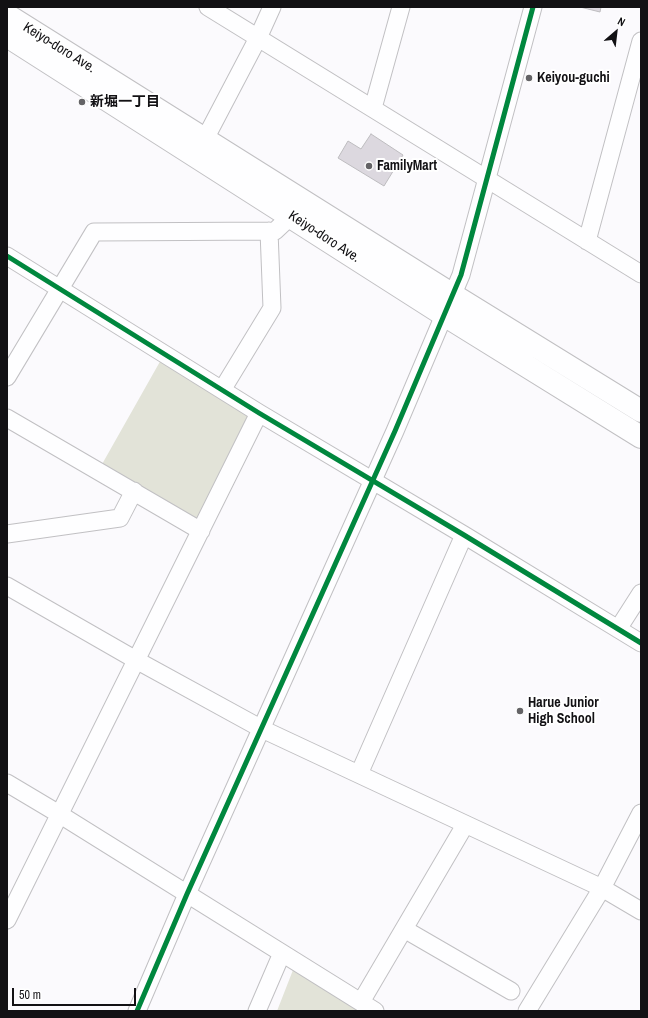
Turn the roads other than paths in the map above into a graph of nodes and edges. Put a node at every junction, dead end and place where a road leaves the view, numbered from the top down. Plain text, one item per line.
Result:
1 (208, 7) edge
2 (272, 7) edge
3 (401, 7) edge
4 (533, 7) edge
5 (11, 21) edge
6 (258, 38) junction
7 (641, 45) edge
8 (373, 108) junction
9 (205, 139) junction
10 (487, 178) junction
11 (291, 216) junction
12 (269, 231) junction
13 (587, 241) junction
14 (7, 256) edge
15 (641, 274) edge
16 (60, 288) junction
17 (452, 295) junction
18 (444, 315) junction
19 (7, 377) edge
20 (222, 390) junction
21 (641, 411) edge
22 (259, 413) junction
23 (7, 418) edge
24 (641, 437) edge
25 (373, 480) junction
26 (134, 491) junction
27 (201, 531) junction
28 (7, 534) edge
29 (464, 535) junction
30 (7, 586) edge
31 (641, 593) edge
32 (618, 629) junction
33 (641, 643) edge
34 (136, 660) junction
35 (262, 729) junction
36 (359, 774) junction
37 (7, 783) edge
38 (641, 813) edge
39 (59, 814) junction
40 (466, 825) junction
41 (602, 888) junction
42 (187, 894) junction
43 (641, 911) edge
44 (7, 920) edge
45 (404, 929) junction
46 (282, 953) junction
47 (511, 991) dead end
48 (361, 1002) junction
49 (137, 1011) edge
50 (257, 1011) edge
51 (375, 1011) edge
52 (527, 1011) edge

1 - 6 street
2 - 6 street
3 - 8 street
4 - 10 street
5 - 9 highway, Keiyo-doro Ave.
5 - 11 highway, Keiyo-doro Ave.
6 - 8 street
6 - 9 street
7 - 13 street
8 - 10 street
9 - 17 highway, Keiyo-doro Ave.
10 - 13 street
10 - 17 street
11 - 12 street
11 - 18 highway, Keiyo-doro Ave.
12 - 16 street
12 - 20 street
13 - 15 street
14 - 16 street
16 - 19 street
16 - 20 street
17 - 18 street
17 - 21 highway, Keiyo-doro Ave.
18 - 24 highway, Keiyo-doro Ave.
18 - 25 street
20 - 22 street
22 - 25 street
22 - 27 street
23 - 26 street
25 - 29 street
25 - 35 street
26 - 27 street
26 - 28 street
27 - 34 street
29 - 32 street
29 - 36 street
30 - 34 street
31 - 32 street
32 - 33 street
34 - 35 street
34 - 39 street
35 - 36 street
35 - 42 street
36 - 40 street
37 - 39 street
38 - 41 street
39 - 42 street
39 - 44 street
40 - 41 street
40 - 45 street
41 - 43 street
41 - 52 street
42 - 46 street
42 - 49 street
45 - 47 street
45 - 48 street
46 - 48 street
46 - 50 street
48 - 51 street

